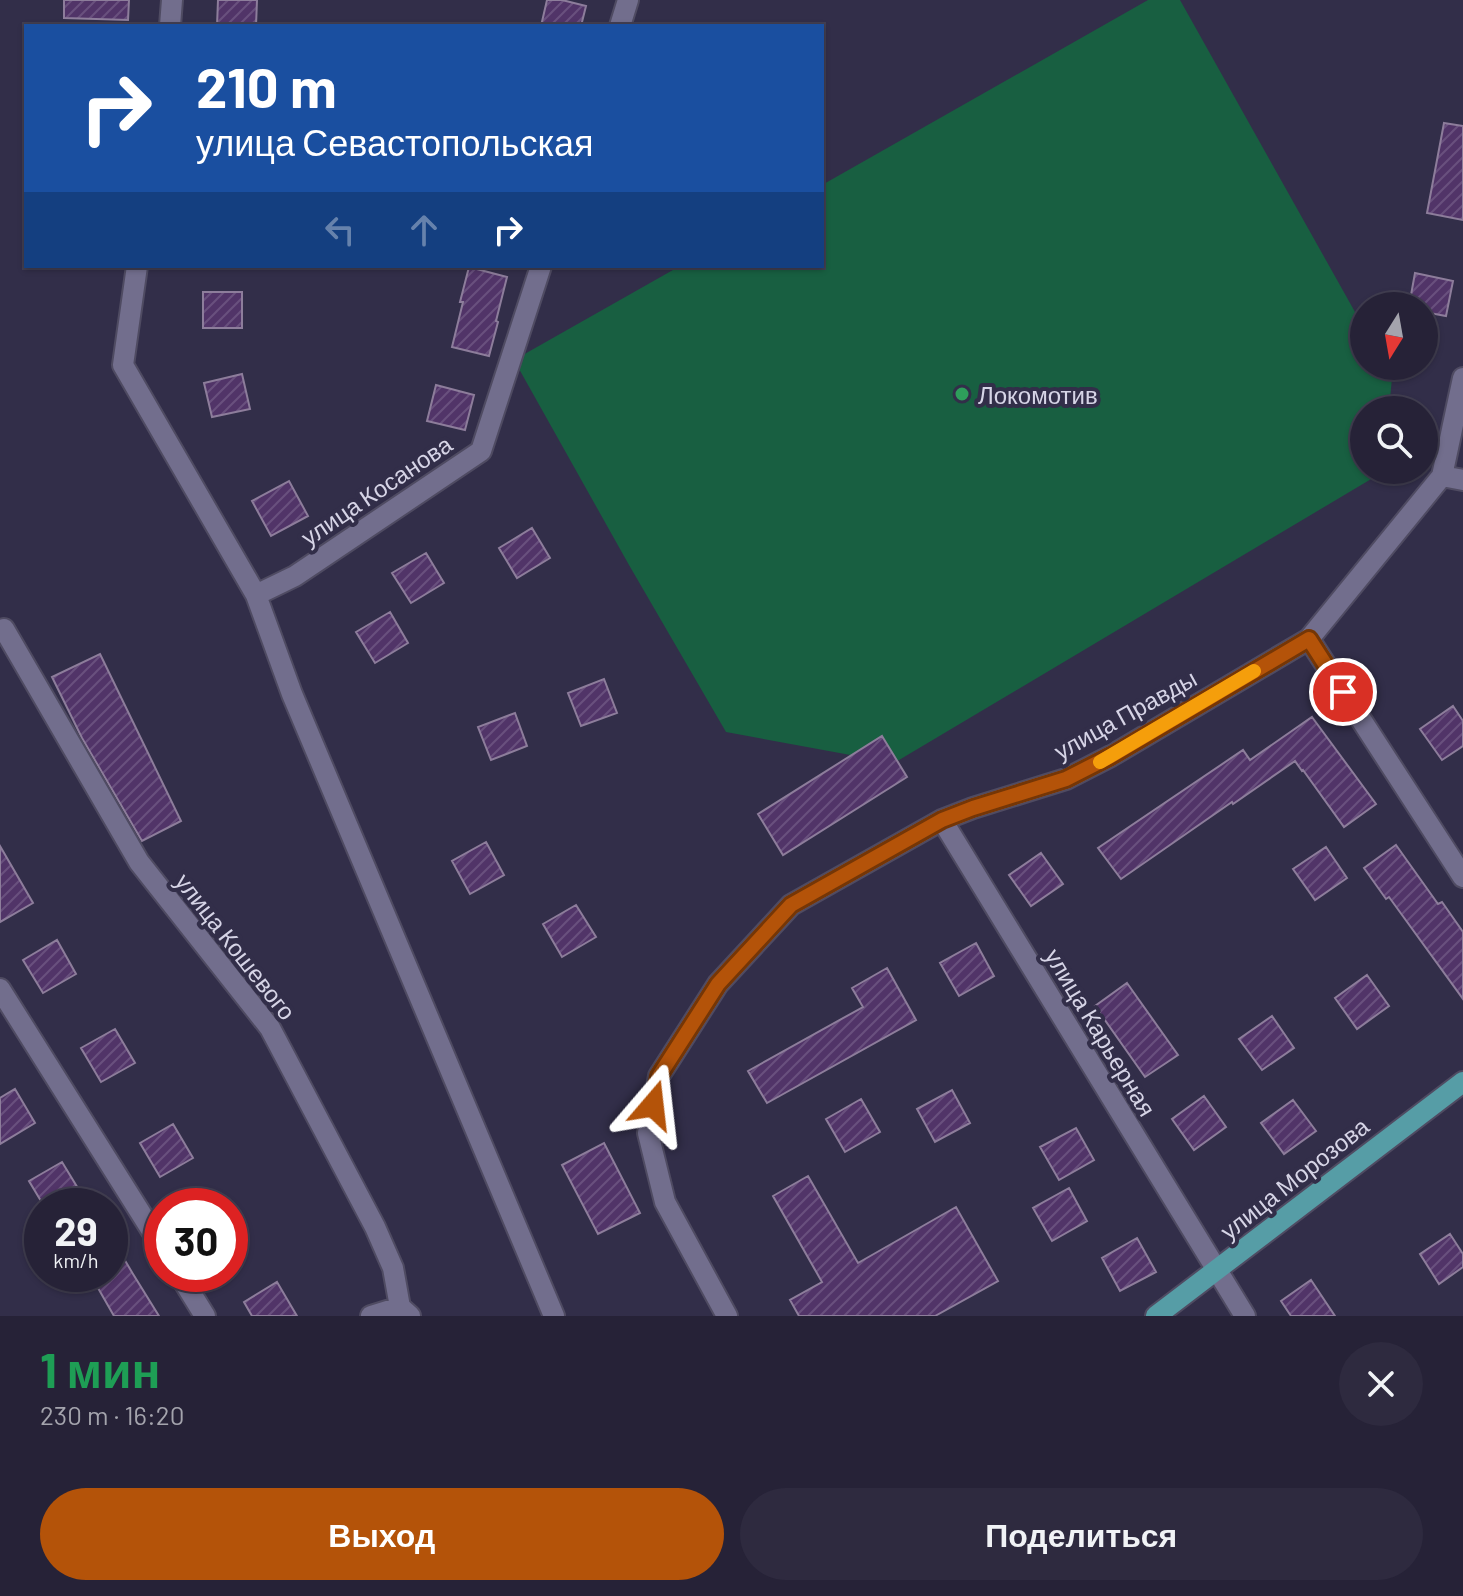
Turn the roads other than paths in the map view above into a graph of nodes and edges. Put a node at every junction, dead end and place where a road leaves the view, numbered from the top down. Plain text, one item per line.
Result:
1 (172, 0) edge
2 (628, 0) edge
3 (170, 24) edge
4 (621, 24) edge
5 (137, 268) edge
6 (540, 268) edge
7 (1463, 378) edge
8 (1442, 476) junction
9 (1463, 480) edge
10 (256, 595) junction
11 (4, 629) dead end
12 (1309, 639) junction
13 (942, 820) junction
14 (1463, 877) edge
15 (0, 989) edge
16 (1463, 1082) edge
17 (144, 1218) edge
18 (1216, 1271) junction
19 (190, 1292) edge
20 (405, 1312) edge
21 (205, 1316) edge
22 (371, 1316) edge
23 (554, 1316) edge
24 (727, 1316) edge
25 (1156, 1316) edge
26 (1245, 1316) edge

1 - 3 street
2 - 4 street
5 - 10 street
6 - 10 street, улица Косанова
7 - 8 street, улица Правды
8 - 9 street
8 - 12 street, улица Правды
10 - 23 street
11 - 20 street, улица Кошевого
12 - 13 street, улица Правды
12 - 14 street
13 - 18 street, улица Карьерная
13 - 24 street, улица Правды
15 - 17 street
16 - 18 main road, улица Морозова
18 - 25 main road, улица Морозова
18 - 26 street, улица Карьерная
19 - 21 street
20 - 22 street, улица Кошевого

